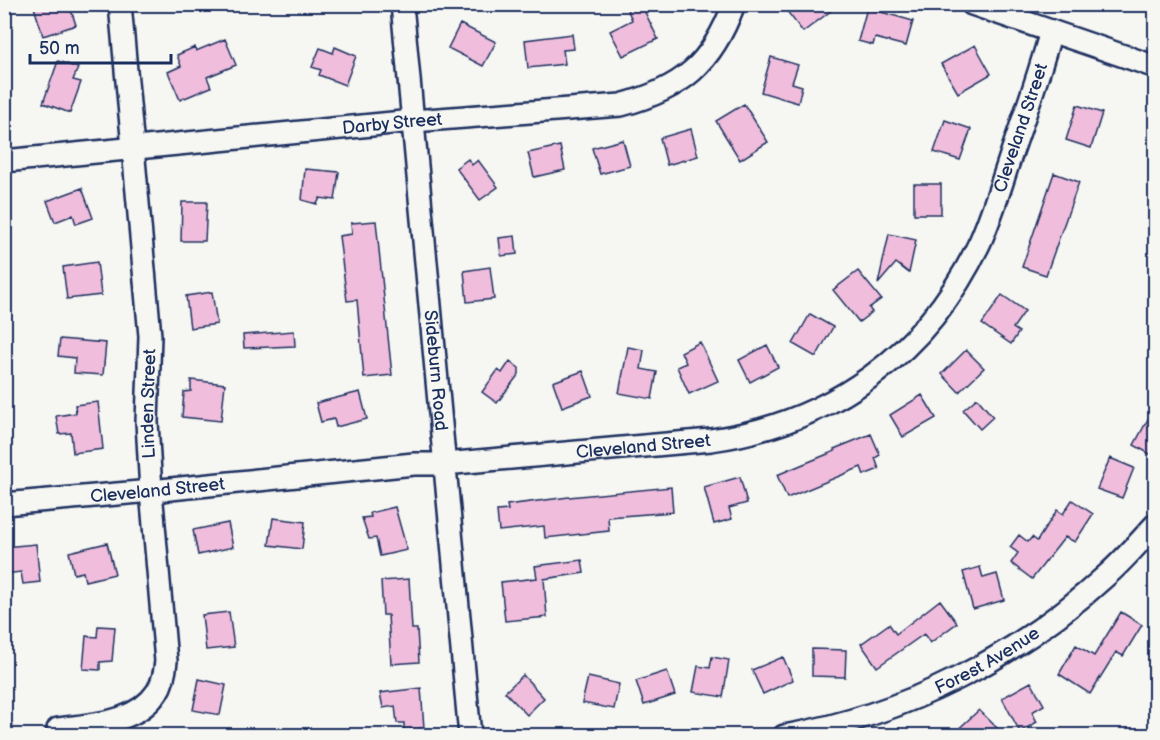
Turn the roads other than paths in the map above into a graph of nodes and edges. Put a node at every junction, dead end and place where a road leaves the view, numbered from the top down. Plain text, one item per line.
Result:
1 (120, 4) edge
2 (402, 4) edge
3 (734, 4) edge
4 (972, 4) edge
5 (1051, 31) junction
6 (1155, 67) edge
7 (413, 121) junction
8 (133, 149) junction
9 (4, 161) edge
10 (444, 464) junction
11 (151, 491) junction
12 (4, 504) edge
13 (1155, 524) edge
14 (58, 729) dead end
15 (470, 735) edge
16 (784, 735) edge

1 - 8 street, Linden Street
2 - 7 street, Sideburn Road
3 - 7 street, Darby Street
4 - 5 street
5 - 6 street
5 - 10 street, Cleveland Street
7 - 8 street, Darby Street
7 - 10 street, Sideburn Road
8 - 9 street, Darby Street
8 - 11 street, Linden Street
10 - 11 street, Cleveland Street
10 - 15 street, Sideburn Road
11 - 12 street, Cleveland Street
11 - 14 street, Linden Street
13 - 16 street, Forest Avenue

